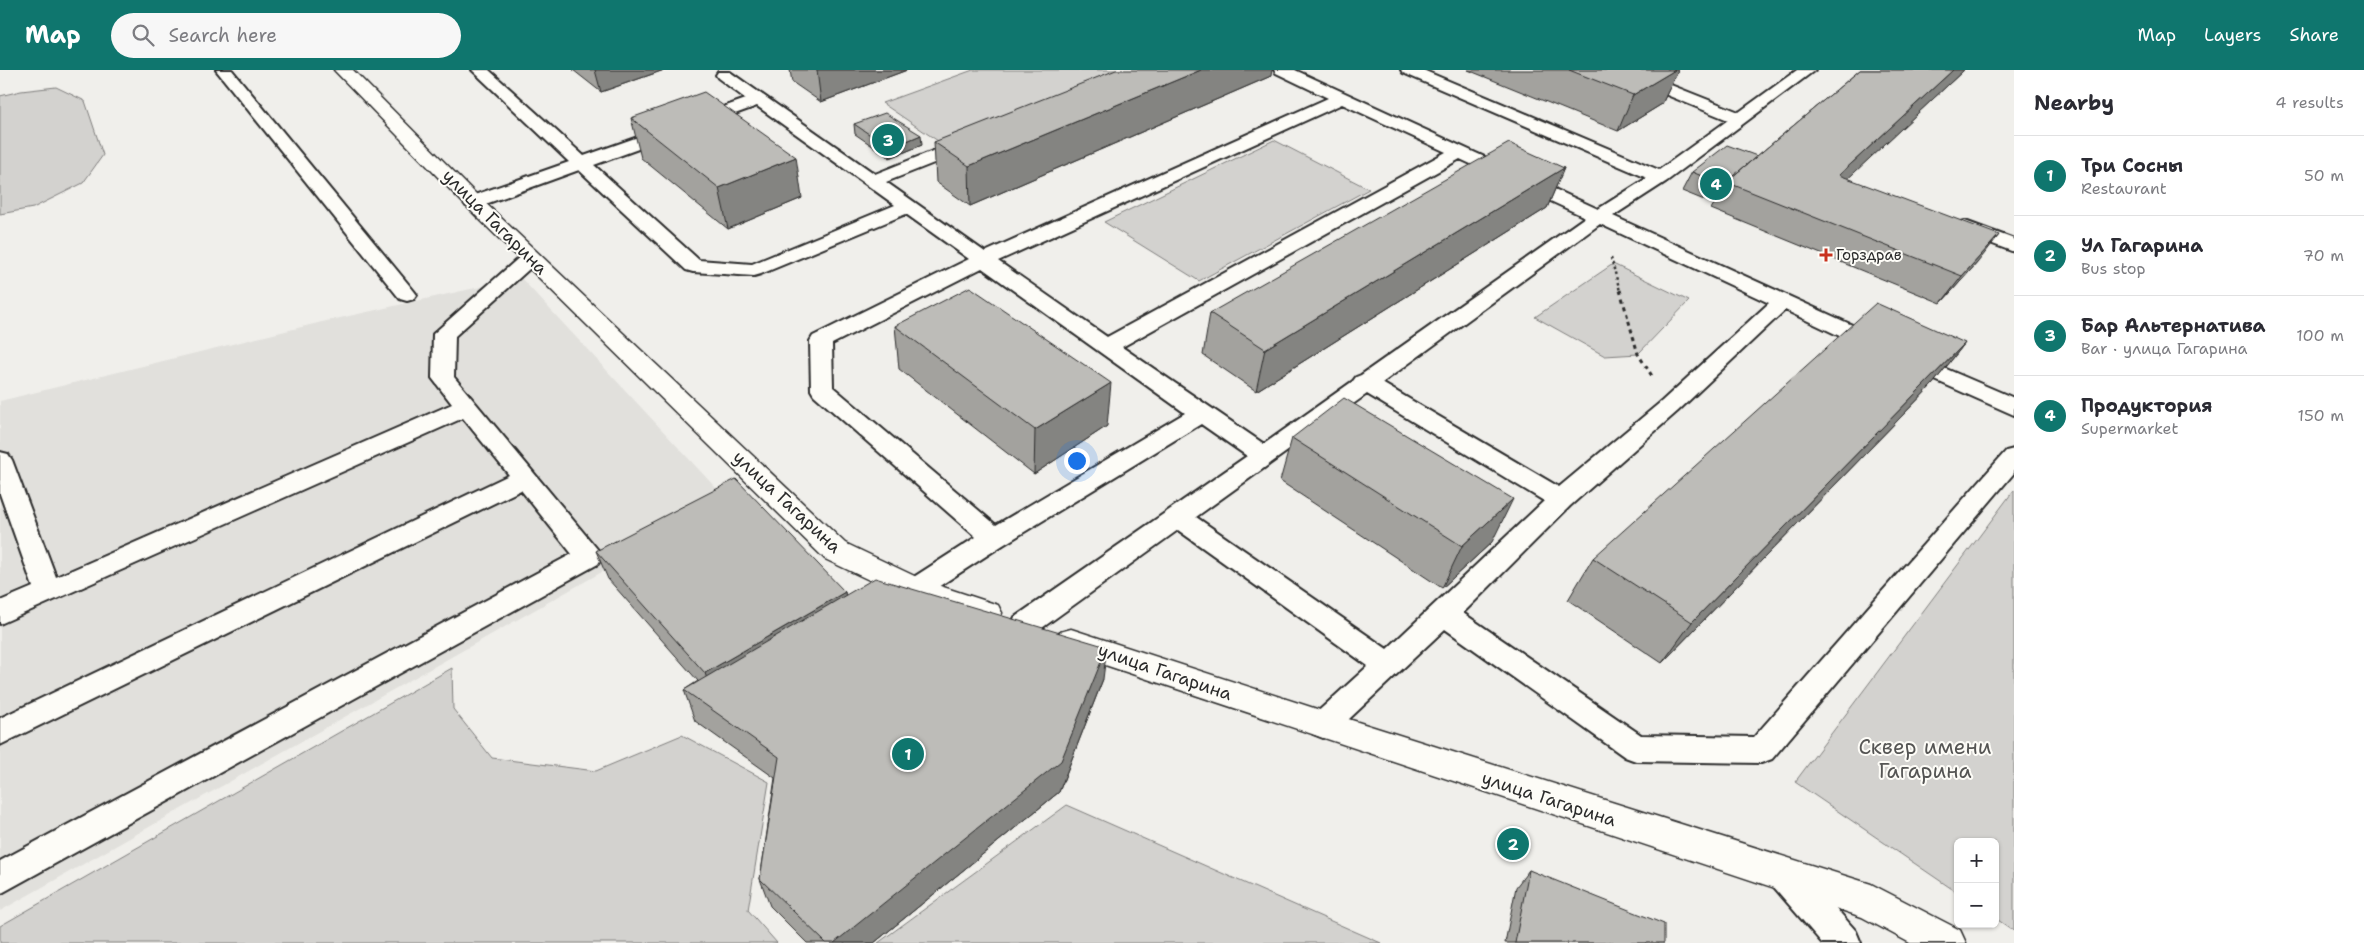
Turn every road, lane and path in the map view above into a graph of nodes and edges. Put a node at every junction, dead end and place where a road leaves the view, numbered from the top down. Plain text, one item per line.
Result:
1 (224, 70) edge
2 (344, 70) edge
3 (480, 70) edge
4 (1282, 70) edge
5 (1409, 70) edge
6 (1619, 70) edge
7 (1807, 70) edge
8 (726, 72) edge
9 (1341, 98) junction
10 (758, 100) junction
11 (1741, 119) junction
12 (982, 138) edge
13 (1459, 152) junction
14 (583, 163) junction
15 (1661, 177) junction
16 (874, 181) junction
17 (473, 202) junction
18 (909, 206) junction
19 (1598, 217) junction
20 (1951, 222) edge
21 (2014, 246) edge
22 (530, 258) junction
23 (983, 260) junction
24 (407, 295) dead end
25 (1782, 302) junction
26 (1106, 347) junction
27 (1364, 382) junction
28 (1670, 406) junction
29 (466, 407) junction
30 (2014, 407) edge
31 (1202, 413) junction
32 (1264, 456) junction
33 (2014, 457) edge
34 (0, 460) edge
35 (524, 478) junction
36 (1561, 500) junction
37 (1177, 516) junction
38 (994, 538) junction
39 (915, 589) junction
40 (48, 592) junction
41 (0, 613) edge
42 (1444, 614) junction
43 (1025, 625) junction
44 (1388, 665) junction
45 (1323, 725) junction
46 (0, 732) edge
47 (1786, 875) junction
48 (0, 878) edge
49 (1844, 943) edge
50 (1947, 943) edge

1 - 24 lane
2 - 17 street, улица Гагарина
3 - 14 lane
4 - 9 lane
5 - 15 lane
6 - 11 lane
7 - 11 lane
8 - 10 lane
9 - 13 lane
9 - 23 lane
10 - 14 lane
10 - 16 lane
11 - 15 lane
12 - 16 lane
13 - 19 lane
13 - 26 lane
14 - 17 lane
14 - 18 lane
15 - 19 lane
16 - 18 lane
17 - 22 street, улица Гагарина
18 - 23 lane
19 - 25 lane
19 - 27 lane
19 - 28 path
20 - 21 lane
22 - 29 lane
22 - 39 street, улица Гагарина
23 - 26 lane
23 - 38 lane
25 - 28 lane
25 - 30 lane
26 - 31 lane
27 - 32 lane
27 - 36 lane
28 - 36 lane
29 - 35 lane
29 - 40 lane
31 - 32 lane
31 - 38 lane
32 - 37 lane
33 - 42 lane
34 - 40 lane
35 - 46 lane
35 - 48 lane
36 - 42 lane
37 - 43 lane
37 - 44 lane
38 - 39 lane
39 - 43 street, улица Гагарина
40 - 41 lane
42 - 44 lane
43 - 45 street, улица Гагарина
44 - 45 lane
45 - 47 street, улица Гагарина
47 - 49 lane
47 - 50 street, улица Гагарина

